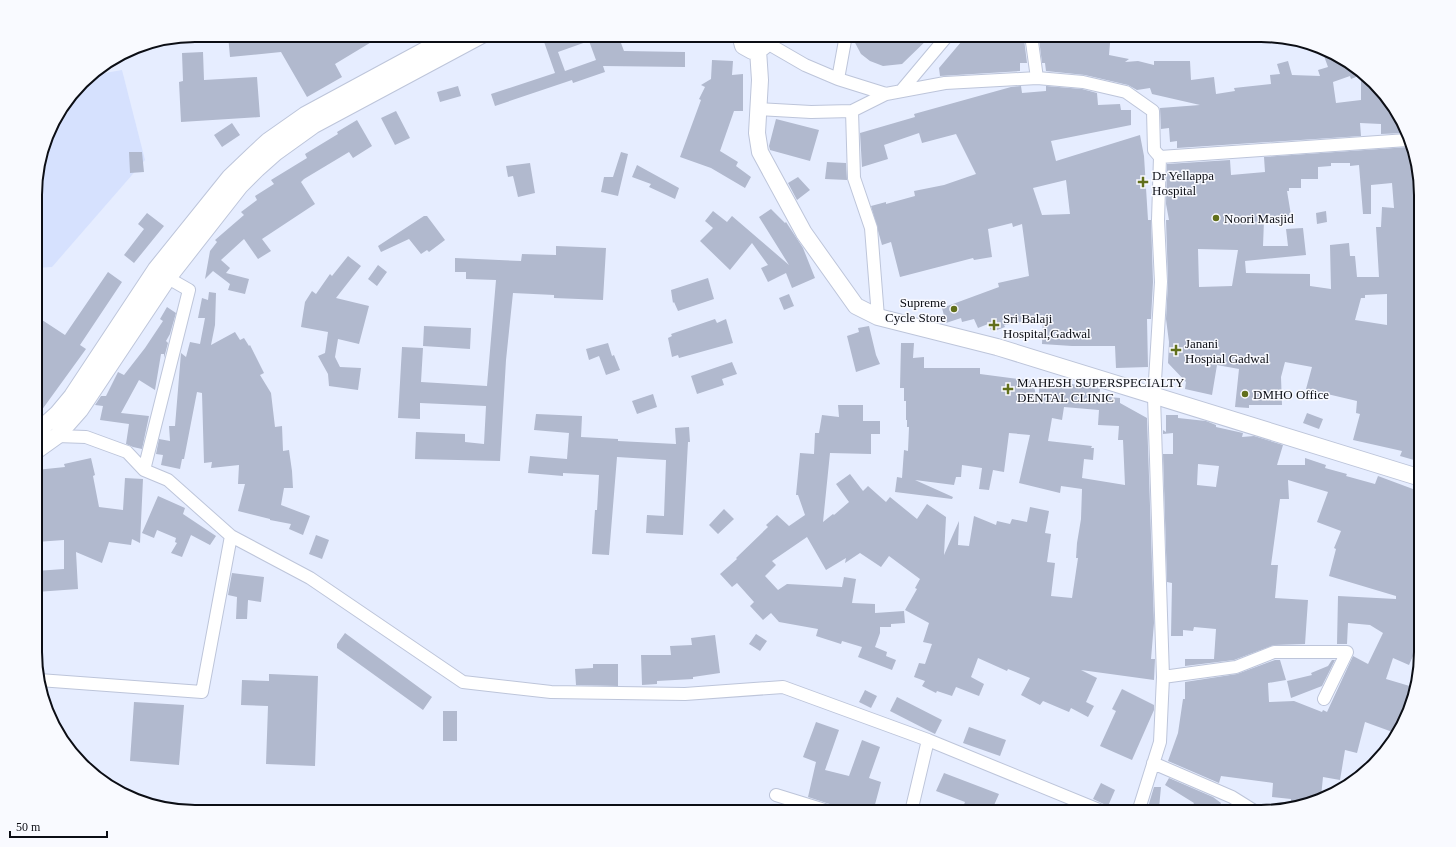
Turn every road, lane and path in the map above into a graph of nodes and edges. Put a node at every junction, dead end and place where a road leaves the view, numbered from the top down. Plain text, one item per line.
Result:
1 (440, 42) edge
2 (469, 42) edge
3 (742, 42) edge
4 (845, 42) edge
5 (942, 42) edge
6 (1032, 42) edge
7 (764, 43) edge
8 (1037, 78) junction
9 (838, 79) junction
10 (901, 91) junction
11 (886, 94) junction
12 (760, 109) junction
13 (852, 111) junction
14 (1404, 140) edge
15 (1160, 157) junction
16 (168, 278) junction
17 (878, 317) junction
18 (1154, 397) junction
19 (42, 428) edge
20 (57, 436) junction
21 (42, 447) edge
22 (144, 470) junction
23 (1414, 476) edge
24 (231, 536) junction
25 (1163, 677) junction
26 (45, 680) edge
27 (1324, 699) dead end
28 (928, 740) junction
29 (1153, 763) junction
30 (776, 796) dead end
31 (807, 805) edge
32 (913, 805) edge
33 (1087, 805) edge
34 (1140, 805) edge
35 (1245, 805) edge

1 - 19 main road
2 - 16 main road
3 - 7 main road
4 - 9 street
5 - 10 street
6 - 8 street
7 - 9 street
7 - 12 main road
8 - 10 street
8 - 15 street
9 - 11 street
10 - 11 street
11 - 13 street
12 - 13 street
12 - 17 main road
13 - 17 street
14 - 15 street
15 - 18 street
16 - 20 main road
16 - 22 street
17 - 18 main road
18 - 23 main road
18 - 25 street
20 - 21 main road
20 - 22 street
22 - 24 street
24 - 26 street
24 - 28 street
25 - 27 street
25 - 29 street
28 - 32 street
28 - 33 street
29 - 34 street
29 - 35 street
30 - 31 street

